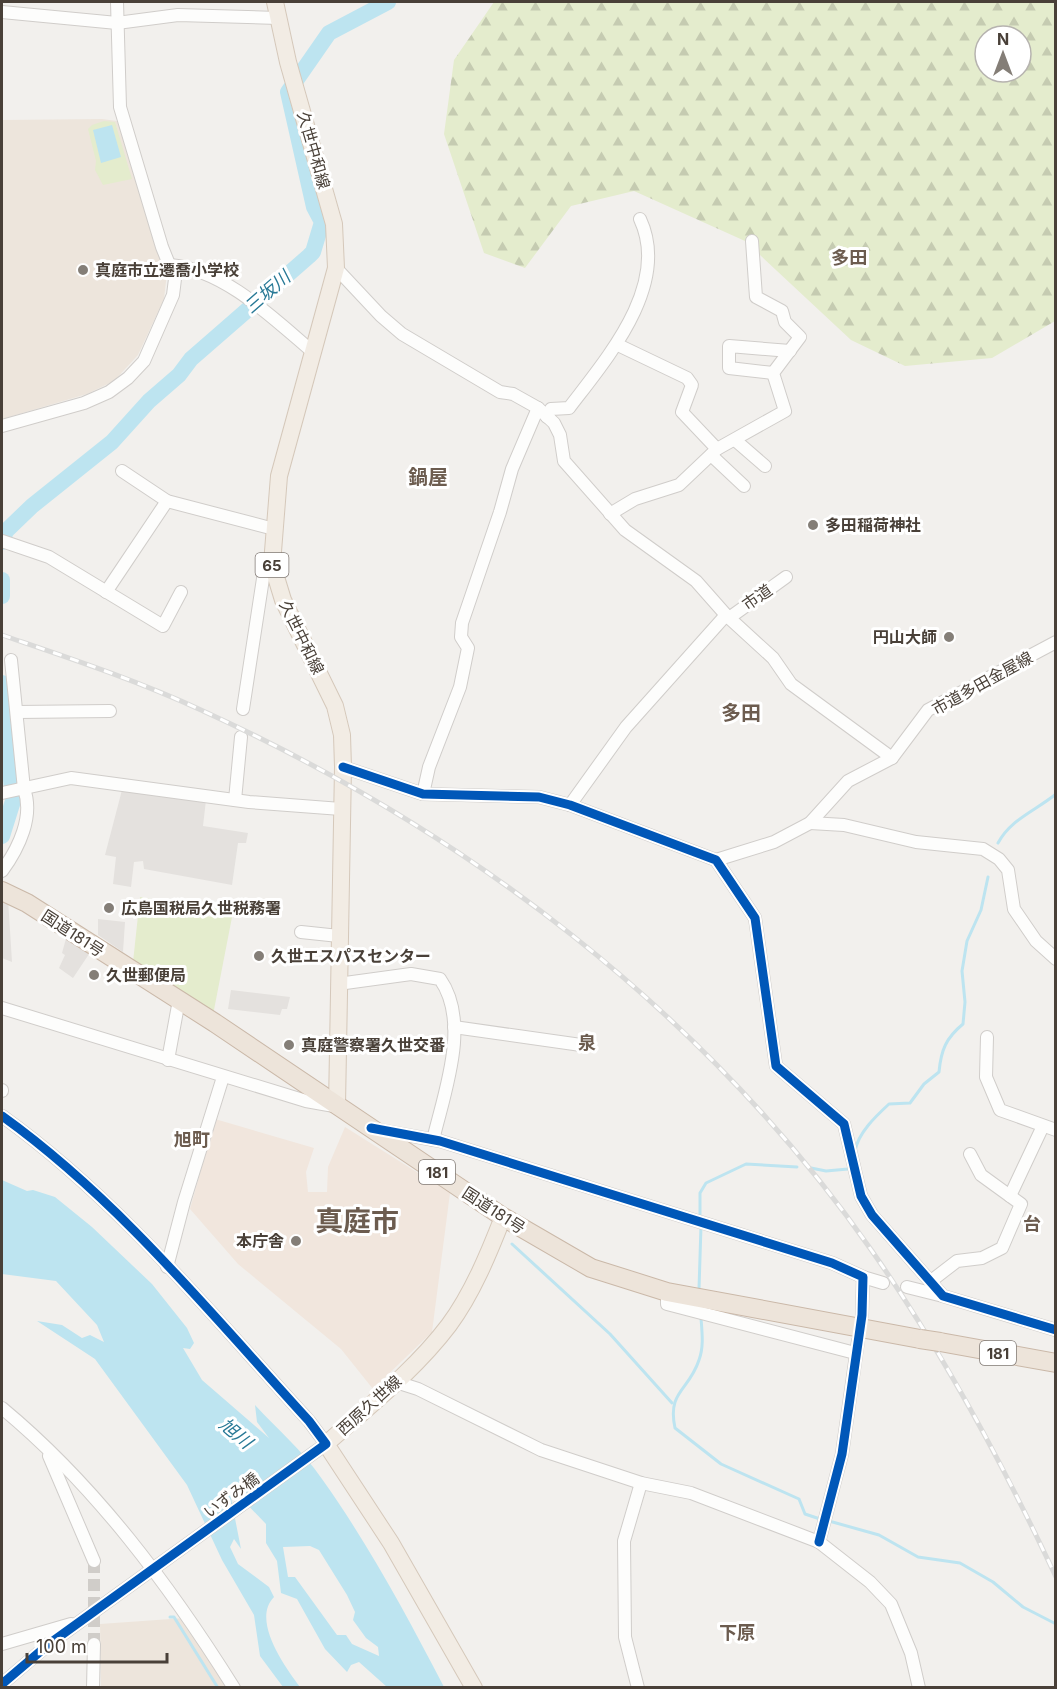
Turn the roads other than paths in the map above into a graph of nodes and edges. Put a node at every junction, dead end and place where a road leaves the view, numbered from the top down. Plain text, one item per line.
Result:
1 (117, 2) edge
2 (277, 10) edge
3 (2, 12) edge
4 (117, 23) junction
5 (640, 219) dead end
6 (752, 241) dead end
7 (170, 265) junction
8 (336, 268) junction
9 (618, 345) junction
10 (790, 351) junction
11 (315, 353) junction
12 (773, 373) junction
13 (542, 412) junction
14 (2, 426) edge
15 (735, 440) junction
16 (714, 452) junction
17 (765, 466) dead end
18 (122, 471) dead end
19 (744, 486) dead end
20 (167, 501) junction
21 (610, 514) junction
22 (274, 529) junction
23 (2, 541) edge
24 (272, 564) junction
25 (786, 577) dead end
26 (106, 592) junction
27 (181, 592) dead end
28 (727, 617) junction
29 (1056, 642) edge
30 (11, 660) dead end
31 (243, 709) dead end
32 (110, 711) dead end
33 (16, 712) junction
34 (241, 737) dead end
35 (892, 758) junction
36 (343, 767) junction
37 (22, 789) junction
38 (2, 793) edge
39 (423, 794) junction
40 (235, 800) junction
41 (570, 805) junction
42 (341, 809) junction
43 (810, 823) junction
44 (716, 860) junction
45 (2, 871) edge
46 (2, 891) edge
47 (301, 932) dead end
48 (339, 936) junction
49 (1056, 960) edge
50 (338, 984) junction
51 (179, 1000) junction
52 (2, 1008) edge
53 (454, 1026) junction
54 (987, 1036) dead end
55 (580, 1045) dead end
56 (168, 1060) junction
57 (223, 1077) junction
58 (310, 1096) junction
59 (337, 1106) junction
60 (2, 1116) edge
61 (1043, 1126) junction
62 (371, 1128) junction
63 (1056, 1130) edge
64 (433, 1140) junction
65 (970, 1154) dead end
66 (1010, 1196) junction
67 (503, 1217) junction
68 (167, 1267) junction
69 (863, 1277) junction
70 (931, 1281) junction
71 (883, 1283) dead end
72 (907, 1287) dead end
73 (668, 1292) junction
74 (943, 1296) junction
75 (862, 1315) dead end
76 (1056, 1330) edge
77 (858, 1341) dead end
78 (855, 1353) junction
79 (1056, 1363) edge
80 (396, 1382) junction
81 (2, 1408) edge
82 (326, 1444) junction
83 (44, 1447) junction
84 (641, 1483) junction
85 (819, 1542) junction
86 (94, 1561) tunnel mouth
87 (153, 1570) junction
88 (81, 1621) junction
89 (2, 1644) edge
90 (94, 1644) tunnel mouth
91 (2, 1684) edge
92 (93, 1688) edge
93 (234, 1688) edge
94 (474, 1688) edge
95 (638, 1688) edge
96 (919, 1688) edge

1 - 4 street
2 - 4 street
2 - 8 main road, 久世中和線 / 65
3 - 4 street
4 - 7 street
5 - 9 street
6 - 10 street
7 - 11 street
7 - 14 street
8 - 11 main road, 久世中和線 / 65
8 - 13 street
9 - 13 street
9 - 16 street
10 - 12 street
10 - 12 street
11 - 22 main road, 久世中和線 / 65
12 - 15 street
13 - 21 street
13 - 39 street
15 - 16 street
15 - 17 street
16 - 19 street
16 - 21 street
18 - 20 street
20 - 22 street
20 - 26 street
21 - 28 street
22 - 24 main road, 久世中和線 / 65
23 - 26 street
24 - 31 street
24 - 36 main road, 久世中和線 / 65
25 - 28 street, 市道
26 - 27 street
28 - 35 street
28 - 41 street, 市道
29 - 35 street, 市道多田金屋線
30 - 33 street
32 - 33 street
33 - 37 street
34 - 40 street
35 - 43 street
36 - 39 street
36 - 42 main road, 久世中和線 / 65
37 - 38 street
37 - 40 street
37 - 45 street
39 - 41 street
40 - 42 street
41 - 44 street
42 - 48 main road, 久世中和線 / 65
43 - 44 street
43 - 49 street
44 - 70 street
46 - 51 highway, 国道181号 / 181
47 - 48 street
48 - 50 main road, 久世中和線 / 65
50 - 53 street
50 - 59 main road, 久世中和線 / 65
51 - 56 street
51 - 58 highway, 国道181号 / 181
52 - 56 street
53 - 55 street
53 - 64 street
54 - 61 street
56 - 57 street
57 - 58 street
57 - 68 street
58 - 59 highway, 国道181号 / 181
59 - 62 highway, 国道181号 / 181
60 - 68 street
61 - 63 street
61 - 66 street
62 - 64 street
62 - 67 highway, 国道181号 / 181
64 - 69 street
65 - 66 street
66 - 70 street
67 - 73 highway, 国道181号 / 181
67 - 80 main road, 西原久世線
68 - 82 street
69 - 71 street
69 - 75 street
70 - 74 street
72 - 74 street
73 - 78 street
73 - 79 highway, 国道181号 / 181, bridge
74 - 76 street
77 - 78 street
78 - 85 street
80 - 82 main road, 西原久世線
80 - 84 street
81 - 83 street
82 - 87 street, いずみ橋
82 - 94 main road, 西原久世線
83 - 86 street
83 - 87 street
84 - 85 street
84 - 95 street
85 - 96 street
87 - 88 street, いずみ橋
87 - 93 street
88 - 89 street
88 - 91 street, いずみ橋
90 - 92 street

